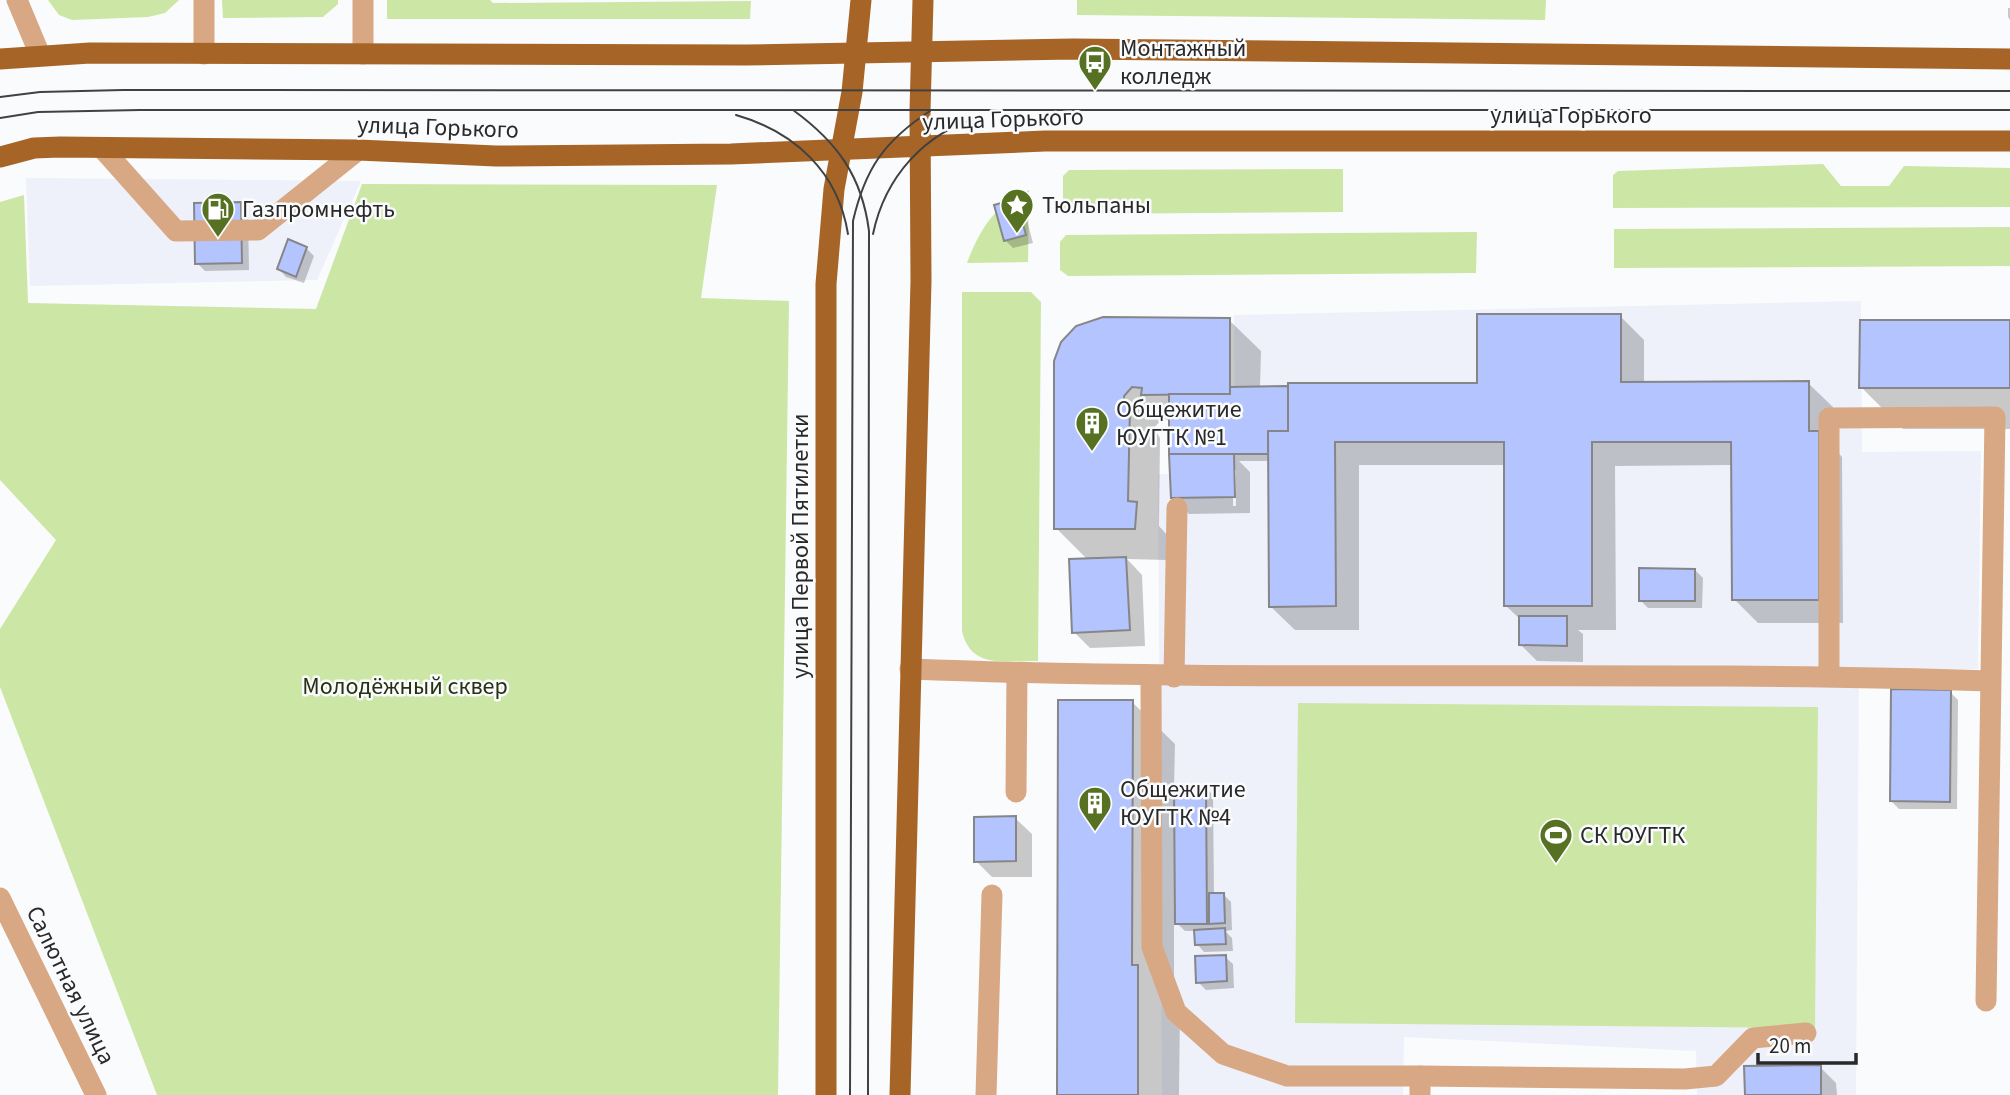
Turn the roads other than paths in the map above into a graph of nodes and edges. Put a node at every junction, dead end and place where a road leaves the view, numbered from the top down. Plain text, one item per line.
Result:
1 (17, 0) edge
2 (204, 0) edge
3 (363, 0) edge
4 (861, 0) edge
5 (923, 0) edge
6 (921, 51) junction
7 (857, 52) junction
8 (204, 54) junction
9 (363, 54) junction
10 (40, 55) junction
11 (2010, 59) edge
12 (0, 60) edge
13 (2010, 141) edge
14 (102, 148) junction
15 (920, 148) junction
16 (358, 150) junction
17 (839, 150) junction
18 (0, 157) edge
19 (1177, 508) dead end
20 (910, 668) junction
21 (1017, 673) junction
22 (1829, 676) junction
23 (1151, 677) junction
24 (1174, 677) junction
25 (1990, 681) junction
26 (2000, 768) edge
27 (1016, 792) dead end
28 (992, 895) dead end
29 (0, 898) edge
30 (1986, 1001) dead end
31 (1806, 1033) dead end
32 (1420, 1086) edge
33 (1685, 1087) edge
34 (96, 1095) edge
35 (826, 1095) edge
36 (900, 1095) edge
37 (986, 1095) edge

1 - 10 street
2 - 8 street
3 - 9 street
4 - 7 main road, улица Первой Пятилетки
5 - 6 main road
6 - 7 main road
6 - 11 main road
6 - 15 main road
7 - 9 main road
7 - 17 main road, улица Первой Пятилетки
8 - 9 main road
8 - 10 main road
10 - 12 main road
13 - 15 main road, улица Горького
14 - 16 main road, улица Горького
14 - 16 street
14 - 18 main road, улица Горького
15 - 17 main road, улица Горького
15 - 20 main road
16 - 17 main road, улица Горького
17 - 35 main road, улица Первой Пятилетки
19 - 24 street
20 - 21 street
20 - 36 main road
21 - 23 street
21 - 27 street
22 - 24 street
22 - 25 street
22 - 25 street
23 - 24 street
23 - 32 street
25 - 26 street
26 - 30 street
28 - 37 street
29 - 34 street, Салютная улица
31 - 33 street
32 - 33 street

